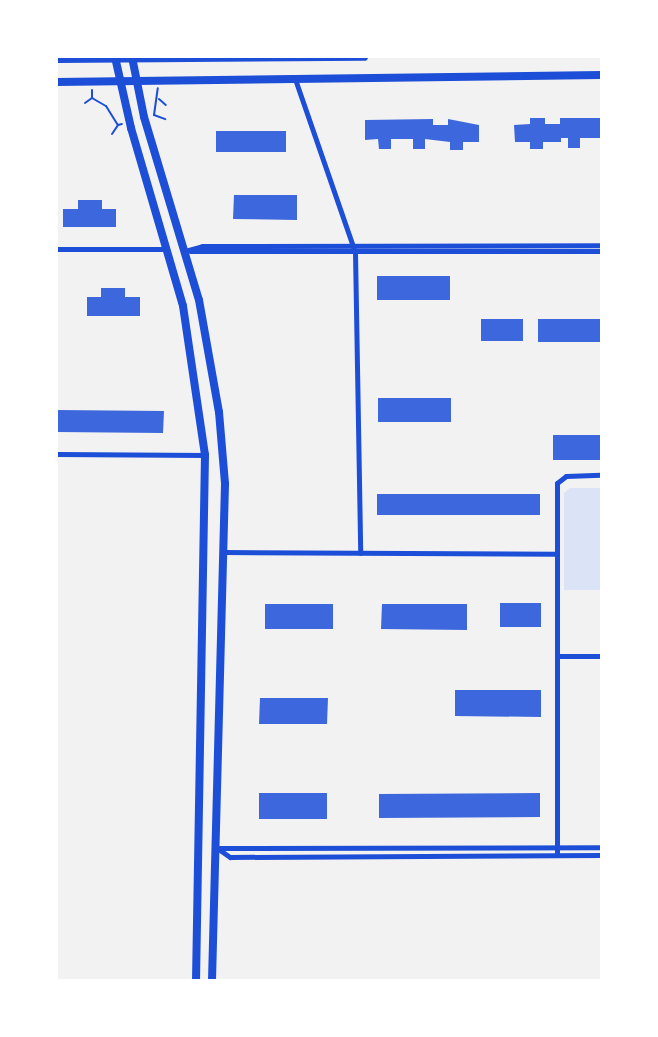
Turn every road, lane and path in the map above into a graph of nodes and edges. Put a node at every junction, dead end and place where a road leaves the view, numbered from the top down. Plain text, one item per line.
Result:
1 (364, 57) edge
2 (115, 58) edge
3 (132, 58) edge
4 (57, 59) edge
5 (601, 75) edge
6 (295, 79) junction
7 (57, 82) edge
8 (92, 82) junction
9 (119, 82) junction
10 (137, 82) junction
11 (92, 98) junction
12 (158, 98) dead end
13 (85, 103) dead end
14 (166, 105) dead end
15 (144, 117) junction
16 (165, 119) dead end
17 (130, 122) junction
18 (118, 125) junction
19 (112, 134) dead end
20 (601, 245) edge
21 (57, 249) edge
22 (166, 249) junction
23 (355, 249) junction
24 (601, 250) edge
25 (185, 251) junction
26 (57, 454) edge
27 (205, 455) junction
28 (601, 475) edge
29 (223, 552) junction
30 (360, 553) junction
31 (556, 554) junction
32 (558, 656) junction
33 (601, 656) edge
34 (601, 847) edge
35 (217, 848) junction
36 (558, 848) junction
37 (557, 855) junction
38 (601, 855) edge
39 (196, 980) edge
40 (212, 980) edge

1 - 3 main road
2 - 3 main road
2 - 4 main road
2 - 9 main road
3 - 10 main road
5 - 6 main road
6 - 10 main road
6 - 23 street
7 - 8 main road
8 - 9 main road
8 - 11 path
9 - 10 main road
9 - 17 main road
10 - 15 main road
11 - 13 path
11 - 18 path
12 - 14 path
15 - 16 path
15 - 25 main road
17 - 18 path
17 - 22 main road
18 - 19 path
20 - 23 street
21 - 22 street
22 - 27 main road
23 - 24 street
23 - 25 street
23 - 30 street
25 - 29 main road
26 - 27 street
27 - 39 main road
28 - 31 street
29 - 30 street
29 - 35 main road
30 - 31 street
31 - 32 street
32 - 33 street
32 - 36 street
34 - 36 street
35 - 36 street
35 - 37 street
35 - 40 main road
36 - 37 street
37 - 38 street

